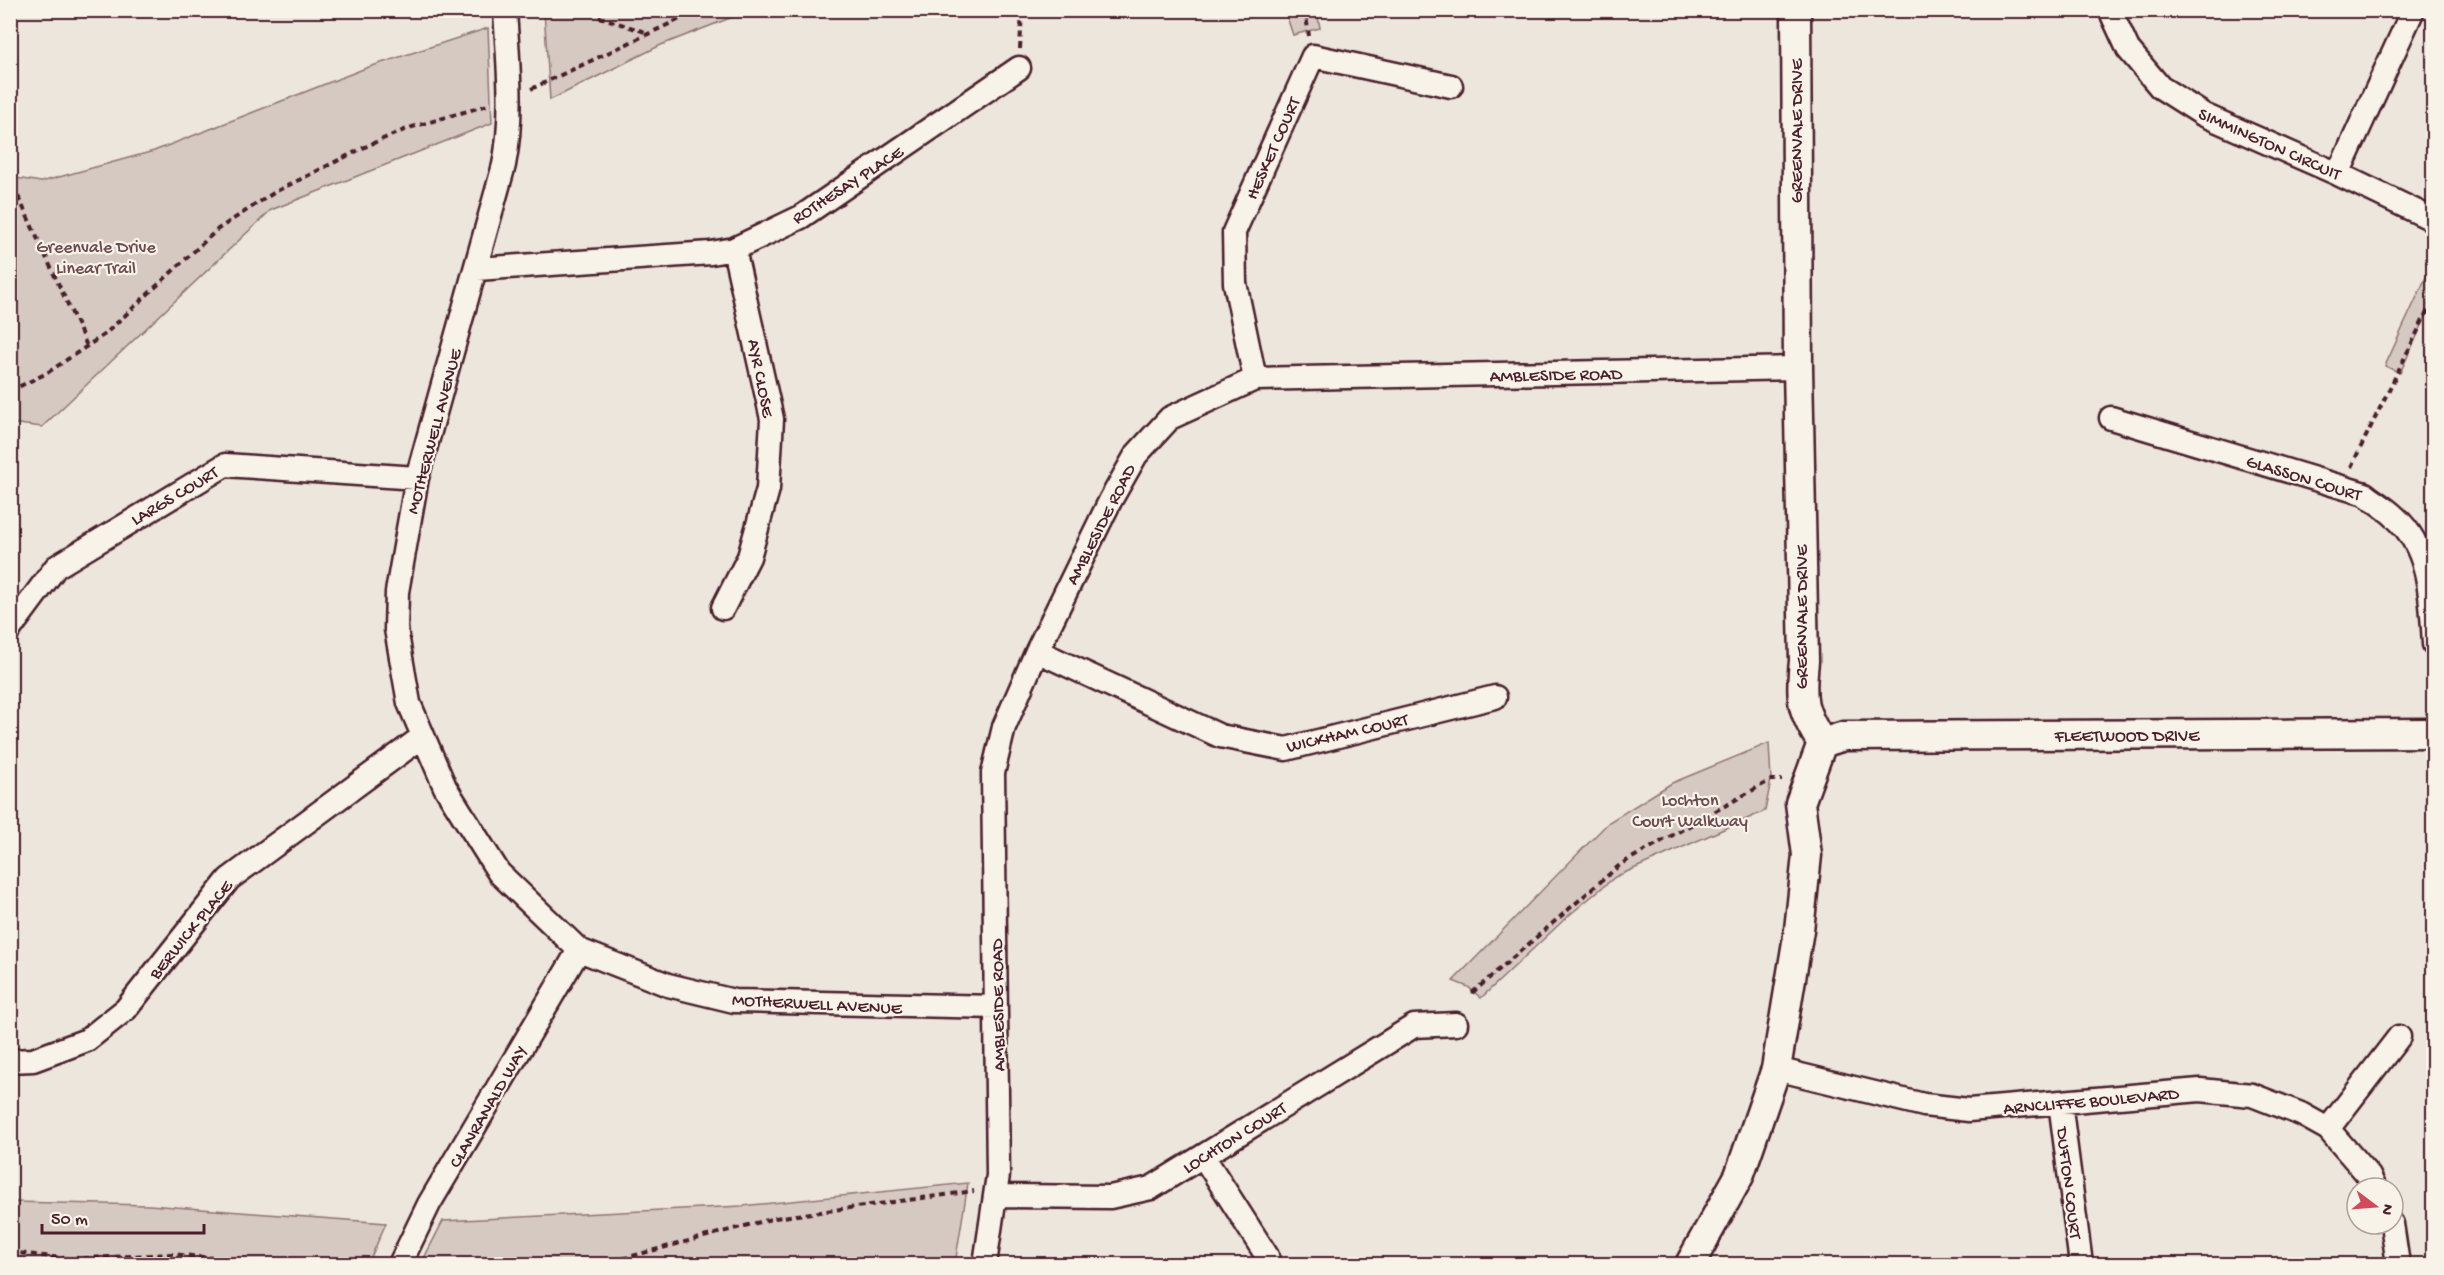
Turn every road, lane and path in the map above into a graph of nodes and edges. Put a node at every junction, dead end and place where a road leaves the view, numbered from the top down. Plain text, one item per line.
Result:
1 (505, 10) edge
2 (579, 10) edge
3 (699, 10) edge
4 (1022, 10) edge
5 (1796, 10) edge
6 (2110, 10) edge
7 (2414, 10) edge
8 (648, 33) junction
9 (1019, 68) joint
10 (1451, 86) dead end
11 (509, 100) junction
12 (2338, 174) junction
13 (10, 190) edge
14 (2433, 220) edge
15 (734, 249) junction
16 (477, 269) junction
17 (2433, 298) edge
18 (87, 346) junction
19 (1798, 368) junction
20 (1255, 379) junction
21 (10, 391) edge
22 (2111, 418) dead end
23 (417, 478) junction
24 (2335, 486) junction
25 (723, 608) dead end
26 (10, 630) edge
27 (2433, 644) edge
28 (1037, 651) junction
29 (1495, 697) dead end
30 (2433, 733) edge
31 (422, 737) junction
32 (1822, 743) junction
33 (1788, 780) dead end
34 (579, 950) junction
35 (1472, 993) dead end
36 (996, 1007) junction
37 (1456, 1024) dead end
38 (2399, 1037) dead end
39 (10, 1061) edge
40 (1776, 1069) junction
41 (2060, 1102) junction
42 (2328, 1129) junction
43 (1203, 1156) junction
44 (2369, 1176) edge
45 (989, 1192) junction
46 (2394, 1236) edge
47 (10, 1252) edge
48 (400, 1263) edge
49 (602, 1264) edge
50 (985, 1264) edge
51 (1269, 1264) edge
52 (1690, 1264) edge
53 (2081, 1264) edge
54 (2398, 1264) edge

1 - 11 street, MOTHERWELL AVENUE
2 - 8 path
3 - 8 path
4 - 9 path
5 - 19 street, GREENVALE DRIVE
6 - 12 street, SIMMINGTON CIRCUIT
7 - 12 street
8 - 11 path
9 - 15 street, ROTHESAY PLACE
10 - 20 street, HESKET COURT
11 - 16 street, MOTHERWELL AVENUE
11 - 18 path
12 - 14 street, SIMMINGTON CIRCUIT
13 - 18 path
15 - 16 street, ROTHESAY PLACE
15 - 25 street, AYR CLOSE
16 - 23 street, MOTHERWELL AVENUE
17 - 24 path
18 - 21 path
19 - 20 street, AMBLESIDE ROAD
19 - 32 street, GREENVALE DRIVE
20 - 28 street, AMBLESIDE ROAD
22 - 24 street, GLASSON COURT
23 - 26 street, LARGS COURT
23 - 31 street, MOTHERWELL AVENUE
24 - 27 street, GLASSON COURT
28 - 29 street, WICKHAM COURT
28 - 36 street, AMBLESIDE ROAD
30 - 32 street, FLEETWOOD DRIVE
31 - 34 street, MOTHERWELL AVENUE
31 - 39 street, BERWICK PLACE
32 - 40 street
33 - 35 path
34 - 36 street, MOTHERWELL AVENUE
34 - 48 street, CLANRANALD WAY
36 - 45 street, AMBLESIDE ROAD
37 - 43 street, LOCHTON COURT
38 - 42 street
40 - 41 street, ARNCLIFFE BOULEVARD
40 - 52 street
41 - 42 street, ARNCLIFFE BOULEVARD
41 - 53 street, DUFTON COURT
42 - 44 street, ARNCLIFFE BOULEVARD
43 - 45 street, LOCHTON COURT
43 - 51 street
45 - 49 path
45 - 50 street, AMBLESIDE ROAD
46 - 54 street
47 - 48 path

